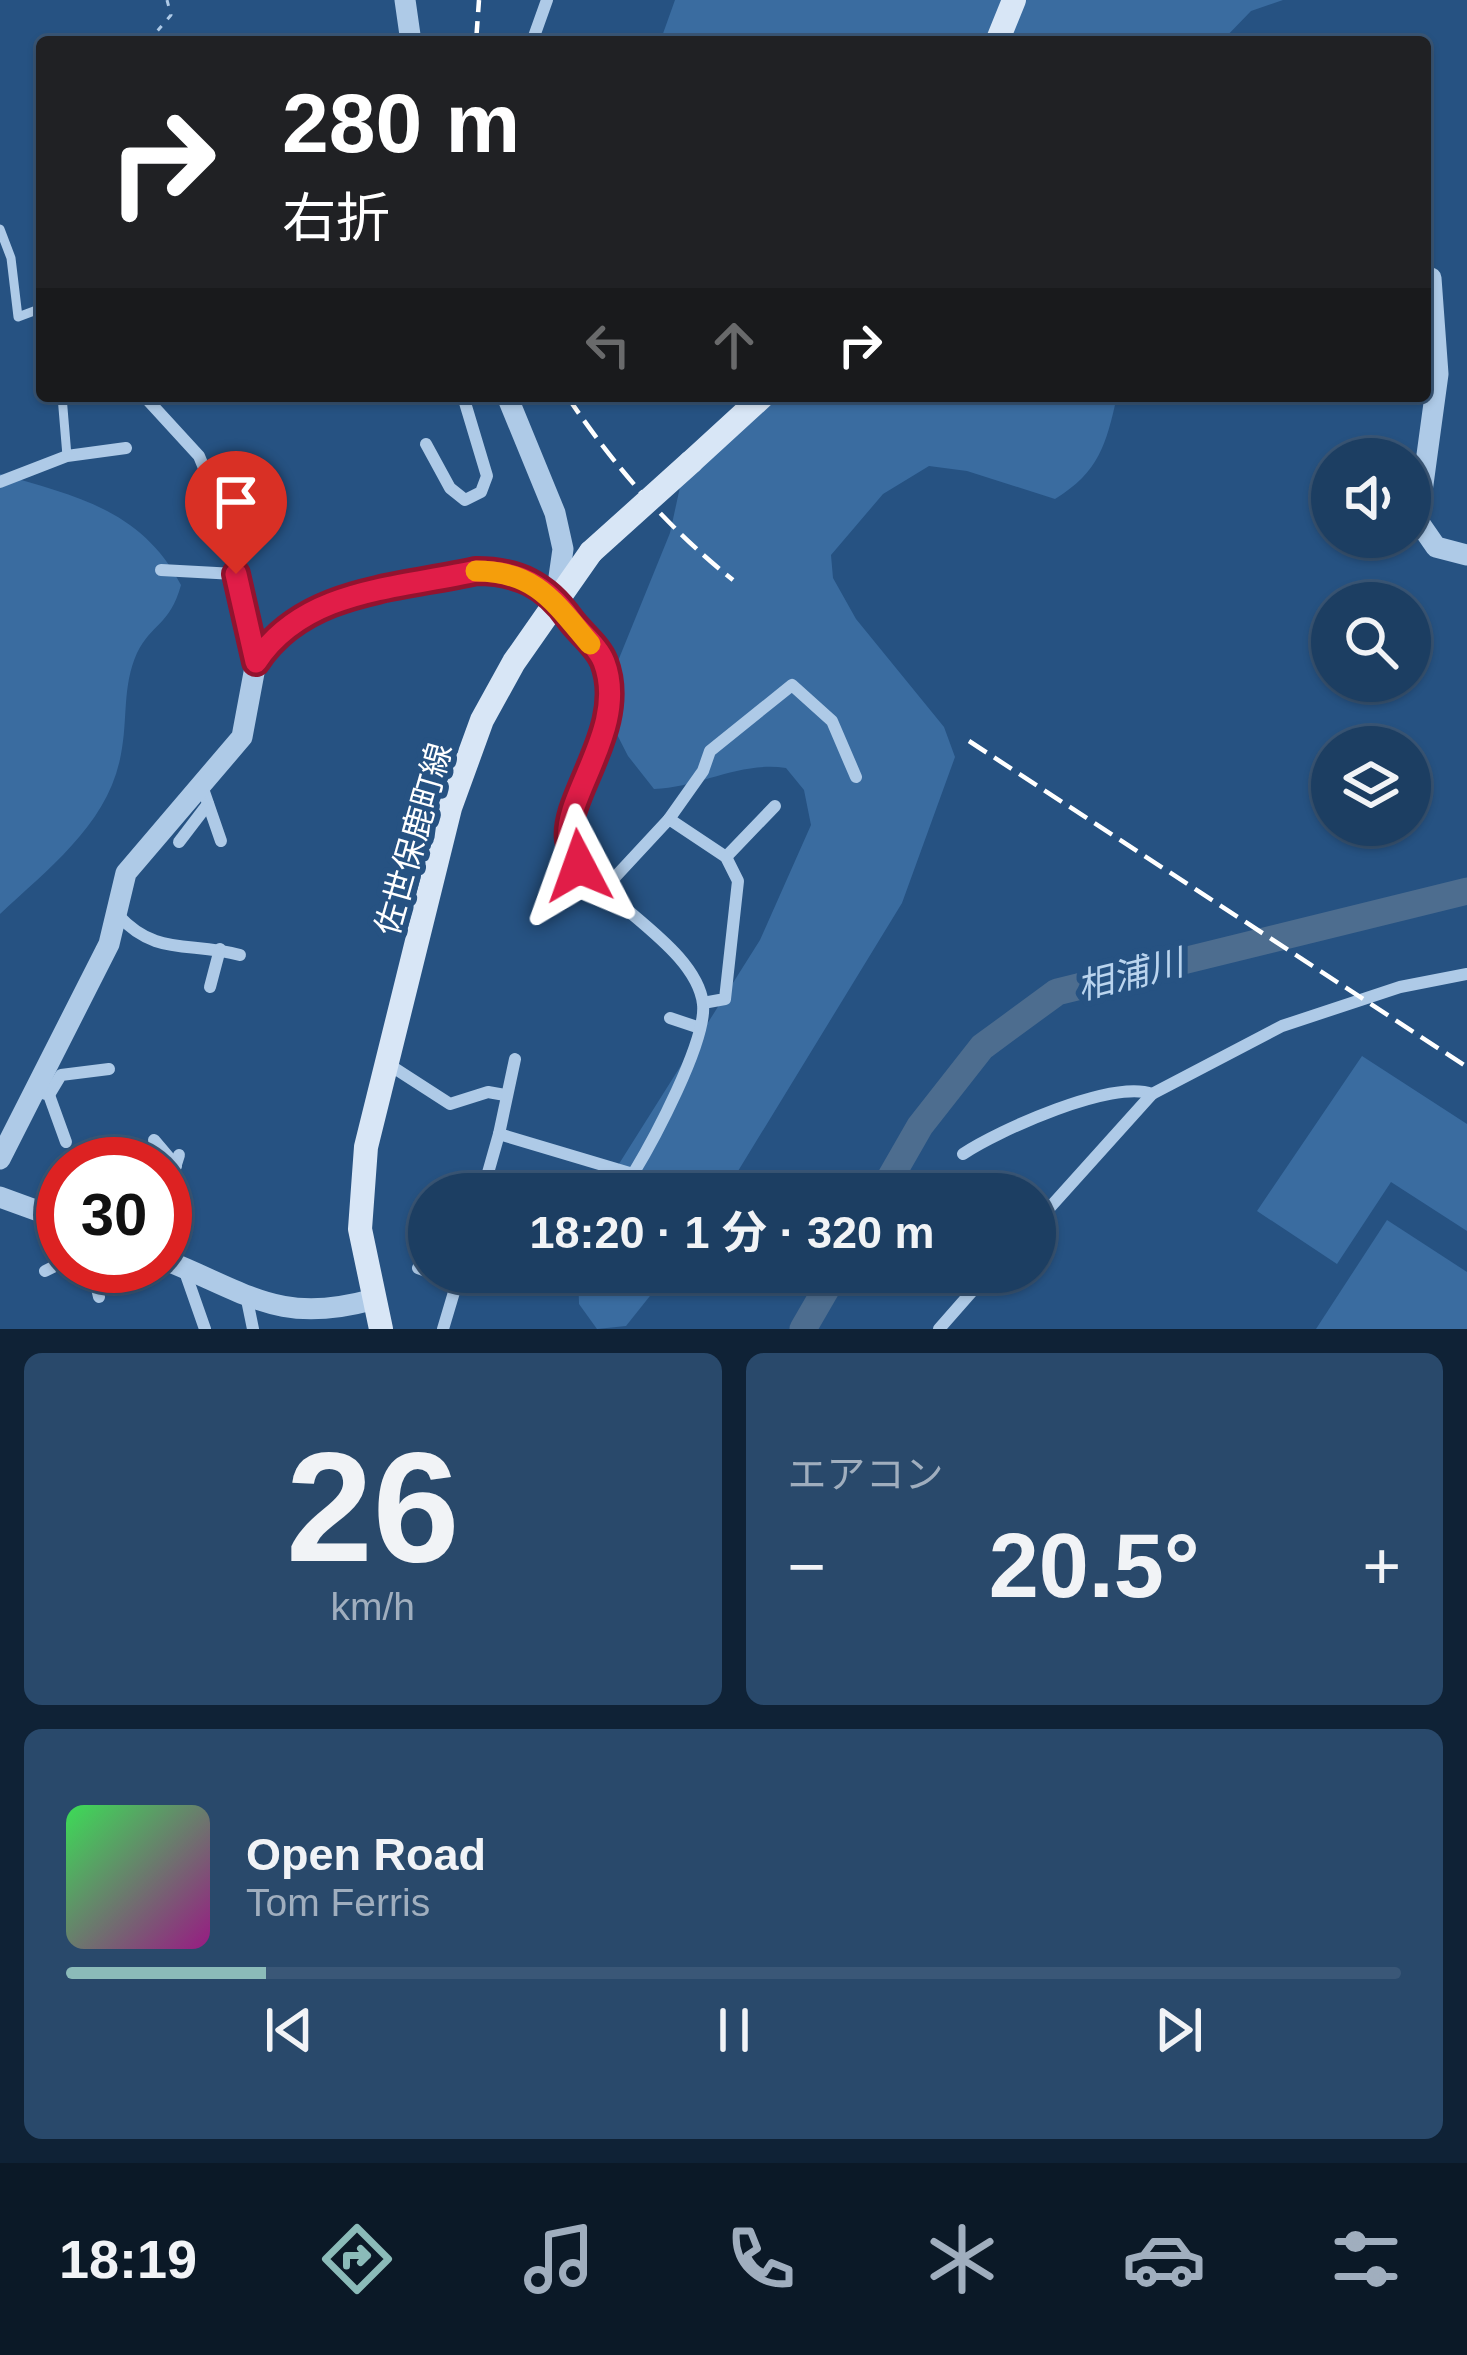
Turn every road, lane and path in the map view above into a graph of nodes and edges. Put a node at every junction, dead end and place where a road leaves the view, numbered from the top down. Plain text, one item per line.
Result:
1 (167, 0) edge
2 (405, 0) edge
3 (547, 0) edge
4 (1014, 0) edge
5 (153, 36) edge
6 (410, 36) edge
7 (534, 36) edge
8 (999, 36) edge
9 (0, 229) edge
10 (1431, 278) dead end
11 (36, 310) edge
12 (62, 402) edge
13 (150, 402) edge
14 (465, 402) edge
15 (509, 402) edge
16 (757, 402) edge
17 (425, 444) dead end
18 (126, 448) dead end
19 (67, 456) junction
20 (0, 482) edge
21 (1467, 555) edge
22 (161, 570) dead end
23 (236, 574) junction
24 (556, 598) junction
25 (256, 662) junction
26 (856, 776) dead end
27 (205, 795) junction
28 (775, 806) dead end
29 (669, 818) junction
30 (221, 841) dead end
31 (179, 842) dead end
32 (725, 857) junction
33 (604, 889) junction
34 (118, 915) junction
35 (220, 949) junction
36 (240, 955) dead end
37 (1467, 974) edge
38 (210, 987) dead end
39 (703, 1004) junction
40 (670, 1018) dead end
41 (700, 1028) junction
42 (515, 1059) dead end
43 (387, 1063) junction
44 (109, 1070) dead end
45 (42, 1093) junction
46 (1152, 1094) junction
47 (505, 1095) junction
48 (499, 1134) junction
49 (64, 1137) edge
50 (963, 1154) dead end
51 (0, 1159) edge
52 (488, 1173) edge
53 (0, 1197) edge
54 (1056, 1201) edge
55 (36, 1210) edge
56 (192, 1272) edge
57 (98, 1293) edge
58 (188, 1293) edge
59 (453, 1293) edge
60 (971, 1293) edge
61 (245, 1294) junction
62 (99, 1297) dead end
63 (371, 1300) junction
64 (206, 1329) edge
65 (253, 1329) edge
66 (381, 1329) edge
67 (443, 1329) edge
68 (939, 1329) edge

1 - 5 path
2 - 6 street
3 - 7 street
4 - 8 main road
9 - 11 lane
10 - 21 street
12 - 19 lane
13 - 23 street
14 - 17 street
15 - 24 street
16 - 24 main road, 佐世保鹿町線, bridge
18 - 19 street
19 - 20 street
22 - 23 street
23 - 25 street
24 - 25 street
24 - 33 street
24 - 43 main road, 佐世保鹿町線
25 - 27 street
26 - 29 street
27 - 30 street
27 - 31 street
27 - 34 street
28 - 32 street
29 - 32 street
29 - 33 street
32 - 39 street
33 - 39 street
34 - 35 street
34 - 45 street
35 - 36 street
35 - 38 street
37 - 46 street
39 - 41 street
40 - 41 street
41 - 48 street
42 - 47 street
43 - 47 street
43 - 63 main road, 佐世保鹿町線
44 - 45 street
45 - 49 street
45 - 51 street
46 - 50 street
46 - 54 street
47 - 48 street
48 - 52 street
53 - 55 street
56 - 61 street
57 - 62 street
58 - 64 street
59 - 67 street
60 - 68 street
61 - 63 street
61 - 65 street
63 - 66 main road, 佐世保鹿町線

